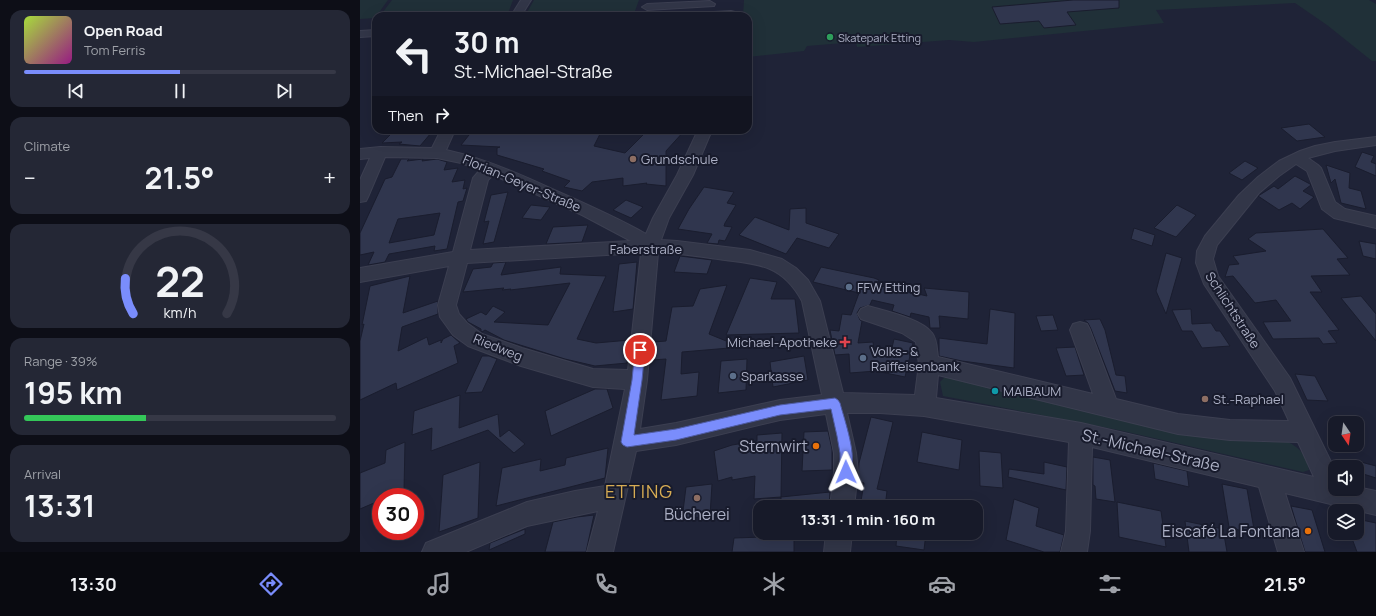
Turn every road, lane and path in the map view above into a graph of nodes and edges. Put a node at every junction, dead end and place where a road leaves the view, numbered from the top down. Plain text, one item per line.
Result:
1 (526, 0) edge
2 (733, 0) edge
3 (710, 4) dead end
4 (647, 8) edge
5 (684, 11) edge
6 (518, 12) edge
7 (731, 12) edge
8 (372, 33) edge
9 (360, 34) edge
10 (446, 134) edge
11 (703, 134) edge
12 (1376, 141) edge
13 (380, 152) junction
14 (437, 153) junction
15 (360, 154) edge
16 (1296, 158) junction
17 (491, 169) junction
18 (360, 197) edge
19 (1376, 222) edge
20 (650, 246) junction
21 (460, 257) junction
22 (360, 275) edge
23 (868, 314) dead end
24 (1080, 330) dead end
25 (929, 364) junction
26 (637, 380) junction
27 (835, 403) junction
28 (924, 406) junction
29 (1108, 407) junction
30 (1306, 432) junction
31 (1081, 434) junction
32 (627, 442) junction
33 (1268, 477) junction
34 (1328, 481) edge
35 (1328, 491) edge
36 (1347, 496) edge
37 (614, 497) junction
38 (843, 500) edge
39 (1376, 504) edge
40 (838, 540) edge
41 (436, 552) edge
42 (600, 552) edge
43 (837, 552) edge
44 (1074, 552) edge
45 (1291, 552) edge

1 - 6 street
2 - 7 street
3 - 5 street
4 - 5 street
8 - 9 street
10 - 14 street
11 - 20 street
12 - 16 street, Schlichtstraße
13 - 14 street, Florian-Geyer-Straße
13 - 15 street, Florian-Geyer-Straße
13 - 18 street
14 - 17 street, Florian-Geyer-Straße
16 - 19 street
16 - 30 street, Schlichtstraße
17 - 20 street, Florian-Geyer-Straße
17 - 21 street, Riedweg
20 - 21 street, Faberstraße
20 - 26 street
20 - 27 street, Faberstraße
21 - 22 street, Faberstraße
21 - 26 street, Riedweg
23 - 25 street
24 - 29 street
25 - 28 street
25 - 29 street
26 - 32 street
27 - 28 street, St.-Michael-Straße
27 - 32 street, St.-Michael-Straße
27 - 38 street, Faberstraße
28 - 31 street, St.-Michael-Straße
29 - 30 street
30 - 34 street, Schlichtstraße
31 - 33 street, St.-Michael-Straße
31 - 44 street
32 - 37 street
33 - 35 street, St.-Michael-Straße
33 - 45 street
36 - 39 street, St.-Michael-Straße
37 - 41 street
37 - 42 street
40 - 43 street

